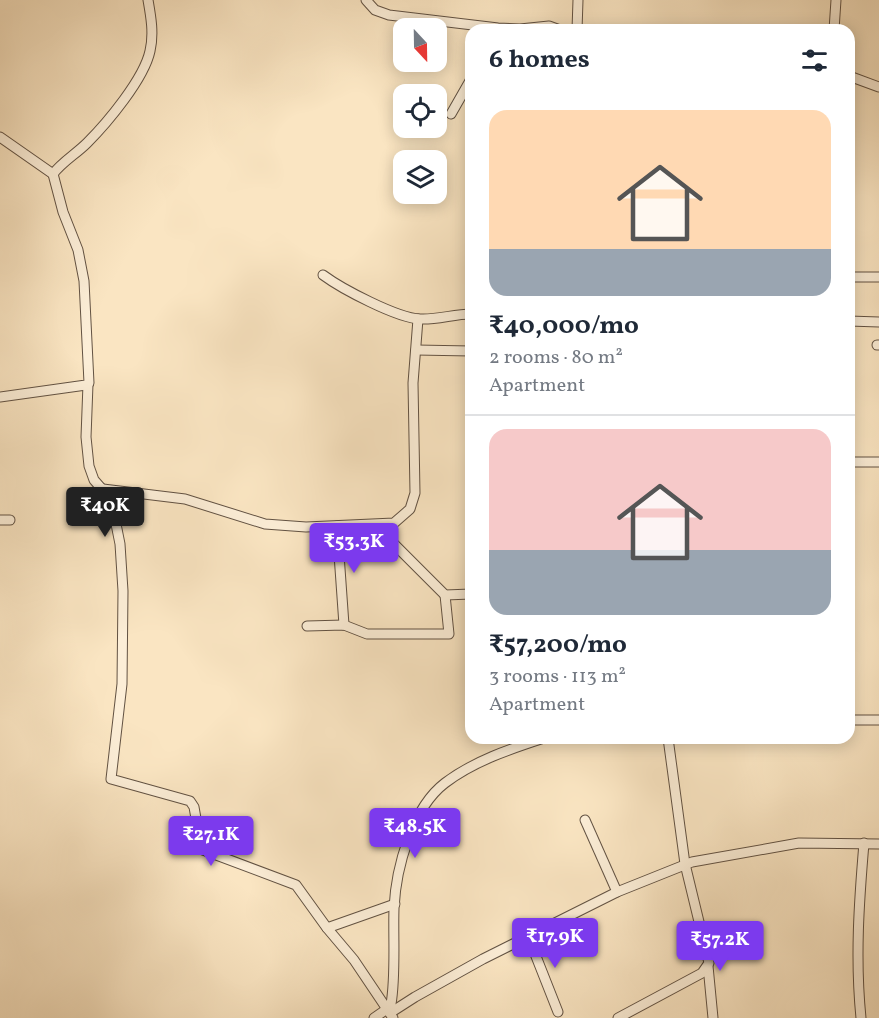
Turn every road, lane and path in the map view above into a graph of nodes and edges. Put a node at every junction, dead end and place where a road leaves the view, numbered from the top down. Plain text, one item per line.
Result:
1 (148, 0) edge
2 (366, 0) edge
3 (578, 0) edge
4 (836, 0) edge
5 (577, 24) edge
6 (834, 24) edge
7 (465, 25) edge
8 (855, 78) edge
9 (879, 87) edge
10 (465, 90) edge
11 (451, 114) dead end
12 (0, 137) edge
13 (53, 174) junction
14 (323, 275) dead end
15 (855, 277) edge
16 (879, 277) edge
17 (465, 315) edge
18 (418, 319) junction
19 (855, 321) edge
20 (879, 322) edge
21 (416, 350) junction
22 (465, 351) edge
23 (88, 384) junction
24 (0, 397) edge
25 (855, 462) edge
26 (879, 462) edge
27 (103, 489) junction
28 (375, 525) junction
29 (337, 526) junction
30 (465, 594) edge
31 (445, 595) junction
32 (344, 625) junction
33 (307, 626) dead end
34 (855, 720) edge
35 (879, 720) edge
36 (528, 744) edge
37 (669, 744) edge
38 (585, 820) dead end
39 (864, 843) junction
40 (879, 844) edge
41 (685, 864) junction
42 (617, 892) junction
43 (395, 904) junction
44 (327, 928) junction
45 (528, 936) junction
46 (708, 966) junction
47 (558, 1012) dead end
48 (390, 1014) edge
49 (374, 1018) edge
50 (618, 1018) edge
51 (713, 1018) edge
52 (861, 1018) edge

1 - 13 street
2 - 7 street
3 - 5 street
4 - 6 street
8 - 9 street
10 - 11 street
12 - 13 street
13 - 23 street
14 - 18 street
15 - 16 street
17 - 18 street
18 - 21 street
19 - 20 street
21 - 22 street
21 - 28 street
23 - 24 street
23 - 27 street
25 - 26 street
27 - 29 street
27 - 44 street
28 - 29 street
28 - 31 street
29 - 32 street
30 - 31 street
31 - 32 street
32 - 33 street
34 - 35 street
36 - 43 street
37 - 41 street
38 - 42 street
39 - 40 street
39 - 41 street
39 - 52 street
41 - 42 street
41 - 46 street
42 - 45 street
43 - 44 street
43 - 48 street
44 - 48 street
45 - 47 street
45 - 48 street
46 - 50 street
46 - 51 street
48 - 49 street

